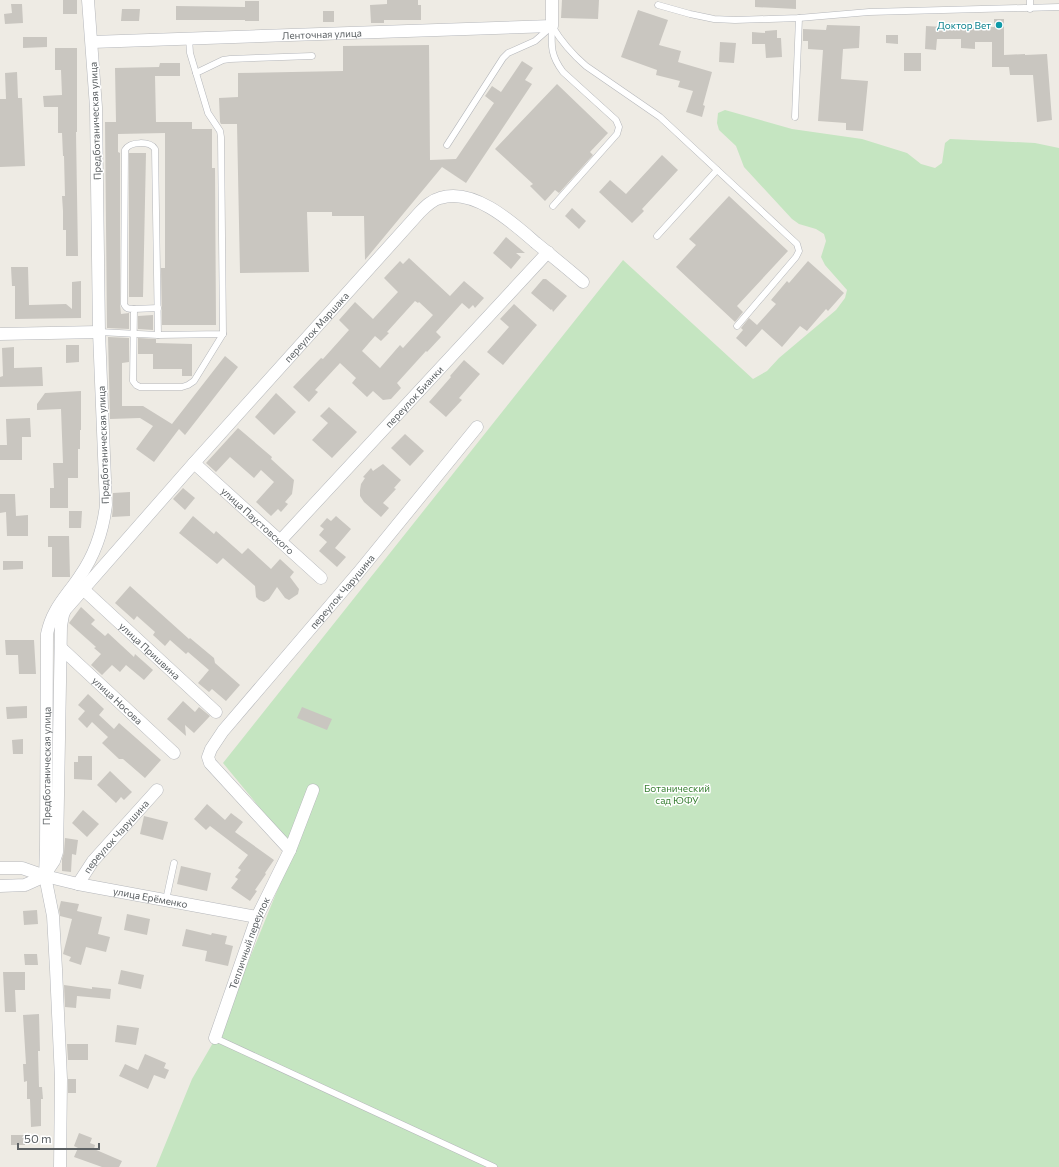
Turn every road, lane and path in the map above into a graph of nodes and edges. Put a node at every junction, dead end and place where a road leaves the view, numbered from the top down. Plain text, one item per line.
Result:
1 (88, 0) edge
2 (552, 0) edge
3 (1030, 0) edge
4 (658, 5) dead end
5 (1059, 7) edge
6 (1030, 9) junction
7 (799, 18) junction
8 (552, 26) junction
9 (189, 38) junction
10 (92, 42) junction
11 (312, 56) dead end
12 (196, 73) junction
13 (795, 117) dead end
14 (447, 145) dead end
15 (718, 170) junction
16 (553, 206) dead end
17 (657, 236) dead end
18 (548, 252) junction
19 (583, 282) dead end
20 (158, 308) junction
21 (134, 309) junction
22 (736, 326) dead end
23 (99, 332) junction
24 (0, 334) edge
25 (134, 334) junction
26 (223, 334) junction
27 (158, 335) junction
28 (477, 426) dead end
29 (194, 463) junction
30 (280, 541) junction
31 (321, 578) dead end
32 (83, 589) junction
33 (61, 648) junction
34 (216, 712) dead end
35 (174, 753) dead end
36 (157, 790) dead end
37 (313, 790) dead end
38 (290, 850) junction
39 (174, 863) dead end
40 (0, 868) edge
41 (45, 876) junction
42 (78, 884) junction
43 (0, 886) edge
44 (166, 900) junction
45 (257, 917) junction
46 (215, 1038) joint
47 (60, 1167) edge
48 (494, 1167) edge

1 - 10 street, Предботаническая улица
2 - 8 street
3 - 6 lane
4 - 7 lane
5 - 6 lane
6 - 7 lane
7 - 13 lane
8 - 9 street, Ленточная улица
8 - 14 lane
8 - 15 lane
8 - 16 lane
9 - 10 street, Ленточная улица
9 - 12 lane
10 - 23 street, Предботаническая улица
11 - 12 lane
12 - 26 lane
15 - 17 lane
15 - 22 lane
18 - 19 street, переулок Маршака
18 - 29 street, переулок Маршака
18 - 30 street, переулок Бианки
20 - 21 lane
20 - 21 lane
20 - 27 lane
21 - 25 lane
23 - 24 street
23 - 25 lane
23 - 41 street, Предботаническая улица
25 - 26 lane
25 - 27 lane
26 - 27 lane
28 - 38 street, переулок Чарушина
29 - 30 street, улица Паустовского
29 - 32 street, переулок Маршака
30 - 31 street, улица Паустовского
32 - 33 street, Предботаническая улица
32 - 34 street, улица Пришвина
33 - 35 street, улица Носова
33 - 41 street, Предботаническая улица
36 - 42 street, переулок Чарушина
37 - 38 street, Тепличный переулок
38 - 45 street, Тепличный переулок
39 - 44 lane
40 - 41 street, улица Ерёменко
41 - 42 street, улица Ерёменко
41 - 43 street
41 - 47 street, Предботаническая улица
42 - 44 street, улица Ерёменко
44 - 45 street, улица Ерёменко
45 - 46 street, Тепличный переулок
46 - 48 lane

